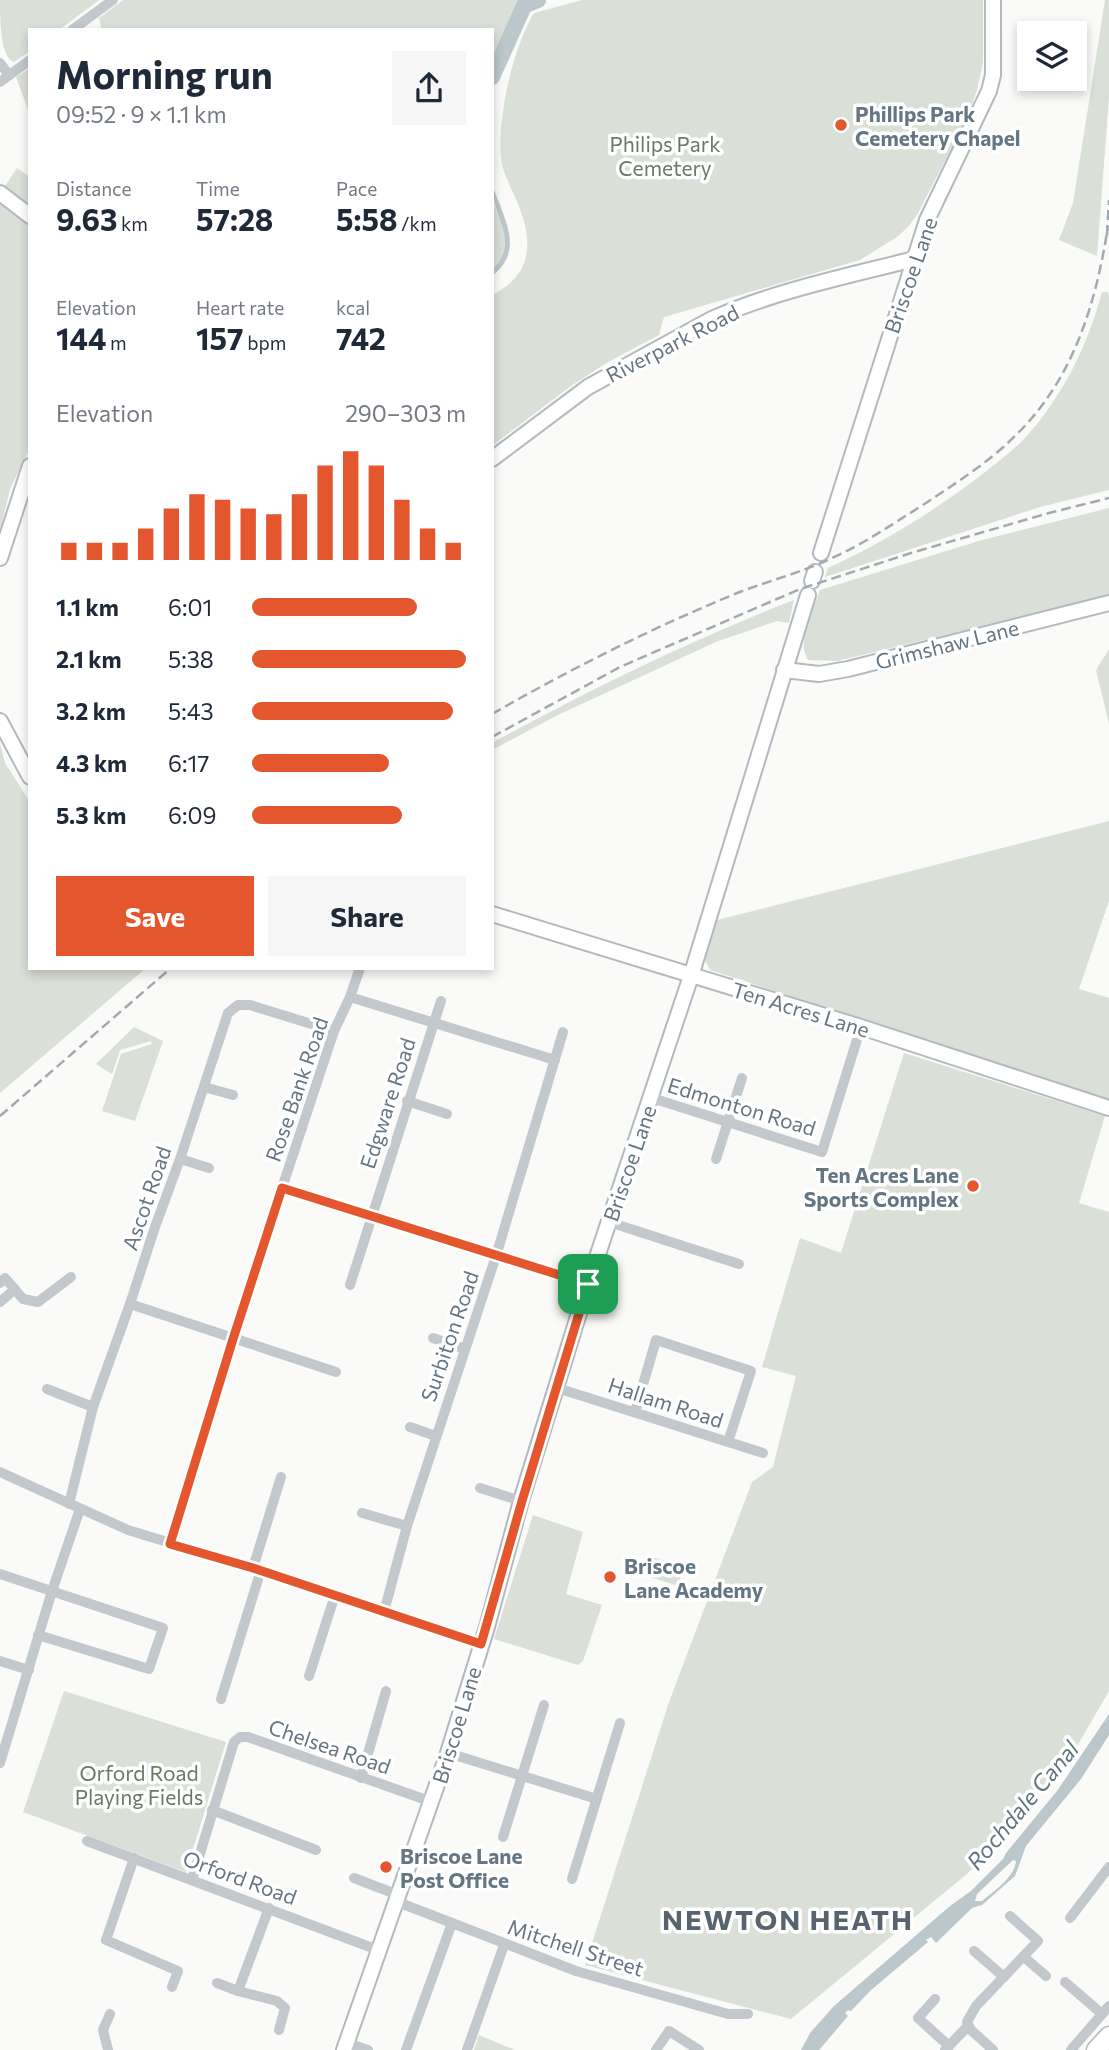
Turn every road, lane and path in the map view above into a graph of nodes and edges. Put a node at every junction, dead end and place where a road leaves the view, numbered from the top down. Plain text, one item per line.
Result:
1 (113, 0) edge
2 (993, 0) edge
3 (75, 28) edge
4 (28, 61) edge
5 (0, 63) edge
6 (9, 75) junction
7 (0, 82) edge
8 (0, 193) edge
9 (28, 214) edge
10 (914, 259) junction
11 (494, 457) edge
12 (28, 472) edge
13 (821, 553) dead end
14 (0, 558) edge
15 (812, 583) dead end
16 (1109, 603) edge
17 (784, 670) junction
18 (0, 721) edge
19 (28, 773) edge
20 (494, 915) edge
21 (359, 970) edge
22 (691, 976) junction
23 (350, 997) junction
24 (441, 1001) dead end
25 (434, 1023) junction
26 (861, 1027) junction
27 (334, 1031) junction
28 (564, 1032) dead end
29 (555, 1060) junction
30 (742, 1078) dead end
31 (204, 1087) junction
32 (233, 1095) dead end
33 (652, 1098) junction
34 (407, 1101) junction
35 (1109, 1108) edge
36 (447, 1114) dead end
37 (728, 1121) junction
38 (180, 1159) junction
39 (716, 1159) dead end
40 (209, 1168) dead end
41 (282, 1188) junction
42 (370, 1217) junction
43 (609, 1222) junction
44 (496, 1256) junction
45 (739, 1264) dead end
46 (71, 1277) dead end
47 (0, 1283) edge
48 (588, 1284) junction
49 (350, 1285) dead end
50 (15, 1289) junction
51 (0, 1302) edge
52 (130, 1304) junction
53 (433, 1338) dead end
54 (233, 1339) junction
55 (465, 1349) junction
56 (335, 1372) dead end
57 (558, 1388) junction
58 (47, 1389) dead end
59 (93, 1407) junction
60 (635, 1412) junction
61 (410, 1427) dead end
62 (436, 1436) junction
63 (729, 1442) junction
64 (764, 1453) dead end
65 (0, 1472) edge
66 (281, 1477) dead end
67 (480, 1488) dead end
68 (522, 1501) junction
69 (69, 1504) junction
70 (80, 1509) junction
71 (362, 1513) dead end
72 (407, 1526) junction
73 (170, 1544) junction
74 (257, 1569) junction
75 (0, 1574) edge
76 (52, 1591) junction
77 (335, 1595) junction
78 (384, 1612) junction
79 (38, 1635) junction
80 (481, 1644) junction
81 (0, 1661) edge
82 (29, 1670) junction
83 (309, 1676) dead end
84 (386, 1690) dead end
85 (221, 1699) dead end
86 (544, 1705) dead end
87 (620, 1723) dead end
88 (448, 1753) junction
89 (0, 1763) edge
90 (522, 1775) junction
91 (362, 1778) junction
92 (597, 1799) junction
93 (432, 1802) junction
94 (212, 1810) junction
95 (503, 1837) dead end
96 (87, 1841) dead end
97 (316, 1850) dead end
98 (134, 1858) junction
99 (1109, 1867) edge
100 (354, 1878) dead end
101 (572, 1879) dead end
102 (192, 1880) junction
103 (396, 1898) junction
104 (269, 1908) junction
105 (1010, 1916) dead end
106 (1070, 1918) dead end
107 (452, 1923) junction
108 (504, 1945) junction
109 (378, 1950) junction
110 (974, 1951) dead end
111 (1024, 1957) junction
112 (1046, 1976) dead end
113 (1004, 1977) junction
114 (1065, 1982) dead end
115 (217, 1983) dead end
116 (172, 1987) dead end
117 (238, 1991) junction
118 (934, 1999) dead end
119 (1105, 2010) edge
120 (110, 2014) dead end
121 (748, 2014) dead end
122 (968, 2026) junction
123 (279, 2030) dead end
124 (1109, 2036) edge
125 (346, 2046) edge
126 (108, 2048) edge
127 (947, 2048) edge
128 (118, 2050) edge
129 (368, 2050) edge
130 (406, 2050) edge
131 (467, 2050) edge
132 (656, 2050) edge
133 (699, 2050) edge
134 (993, 2050) edge
135 (1071, 2050) edge
136 (1096, 2050) edge

1 - 3 street
2 - 10 street, Briscoe Lane
4 - 6 street
5 - 6 street
6 - 7 street
8 - 9 street
10 - 11 street, Riverpark Road
10 - 13 street, Briscoe Lane
12 - 14 street
15 - 17 street, Briscoe Lane
16 - 17 street, Grimshaw Lane
17 - 22 street, Briscoe Lane
18 - 19 street
20 - 22 street, Ten Acres Lane
21 - 23 street, Rose Bank Road
22 - 26 street, Ten Acres Lane
22 - 33 street, Briscoe Lane
23 - 25 street
23 - 27 street, Rose Bank Road
24 - 25 street, Edgware Road
25 - 29 street
25 - 34 street, Edgware Road
26 - 35 street, Ten Acres Lane
26 - 37 street, Edmonton Road
27 - 31 street, Ascot Road
27 - 41 street, Rose Bank Road
28 - 29 street, Surbiton Road
29 - 44 street, Surbiton Road
30 - 37 street
31 - 32 street
31 - 38 street, Ascot Road
33 - 37 street, Edmonton Road
33 - 43 street, Briscoe Lane
34 - 36 street
34 - 42 street, Edgware Road
37 - 39 street
38 - 40 street
38 - 52 street, Ascot Road
41 - 42 street
41 - 54 street, Rose Bank Road
42 - 44 street
42 - 49 street, Edgware Road
43 - 45 street
43 - 48 street, Briscoe Lane
44 - 48 street
44 - 55 street, Surbiton Road
46 - 50 street
47 - 50 street
48 - 57 street, Briscoe Lane
50 - 51 street
52 - 54 street
52 - 59 street, Ascot Road
53 - 55 street
54 - 56 street
54 - 73 street, Rose Bank Road
55 - 62 street, Surbiton Road
57 - 60 street, Hallam Road
57 - 68 street, Briscoe Lane
58 - 59 street
59 - 69 street, Ascot Road
60 - 63 street, Hallam Road
60 - 63 street
61 - 62 street
62 - 72 street, Surbiton Road
63 - 64 street, Hallam Road
65 - 69 street
66 - 74 street
67 - 68 street
68 - 80 street, Briscoe Lane
69 - 70 street
70 - 73 street
70 - 76 street
71 - 72 street
72 - 78 street, Surbiton Road
73 - 74 street
74 - 77 street
74 - 85 street
75 - 76 street
76 - 79 street
76 - 79 street
77 - 78 street
77 - 83 street
78 - 80 street
79 - 82 street
80 - 88 street, Briscoe Lane
81 - 82 street
82 - 89 street
84 - 91 street
86 - 90 street
87 - 92 street
88 - 90 street
88 - 93 street, Briscoe Lane
90 - 92 street
90 - 95 street
91 - 93 street, Chelsea Road
91 - 94 street, Chelsea Road
92 - 101 street
93 - 103 street, Briscoe Lane
94 - 97 street
94 - 102 street, Chelsea Road
96 - 98 street, Orford Road
98 - 102 street, Orford Road
98 - 116 street
99 - 106 street
100 - 103 street, Mitchell Street
102 - 104 street, Orford Road
103 - 107 street, Mitchell Street
103 - 109 street, Briscoe Lane
104 - 109 street, Orford Road
104 - 117 street
105 - 111 street
107 - 108 street, Mitchell Street
107 - 130 street
108 - 121 street, Mitchell Street
108 - 131 street
109 - 125 street, Briscoe Lane
110 - 113 street
111 - 112 street
111 - 113 street
113 - 122 street
114 - 119 street
115 - 117 street
117 - 123 street
118 - 127 street
119 - 135 street
120 - 126 street
122 - 127 street
122 - 134 street
124 - 136 highway
125 - 129 street
126 - 128 street
132 - 133 street

